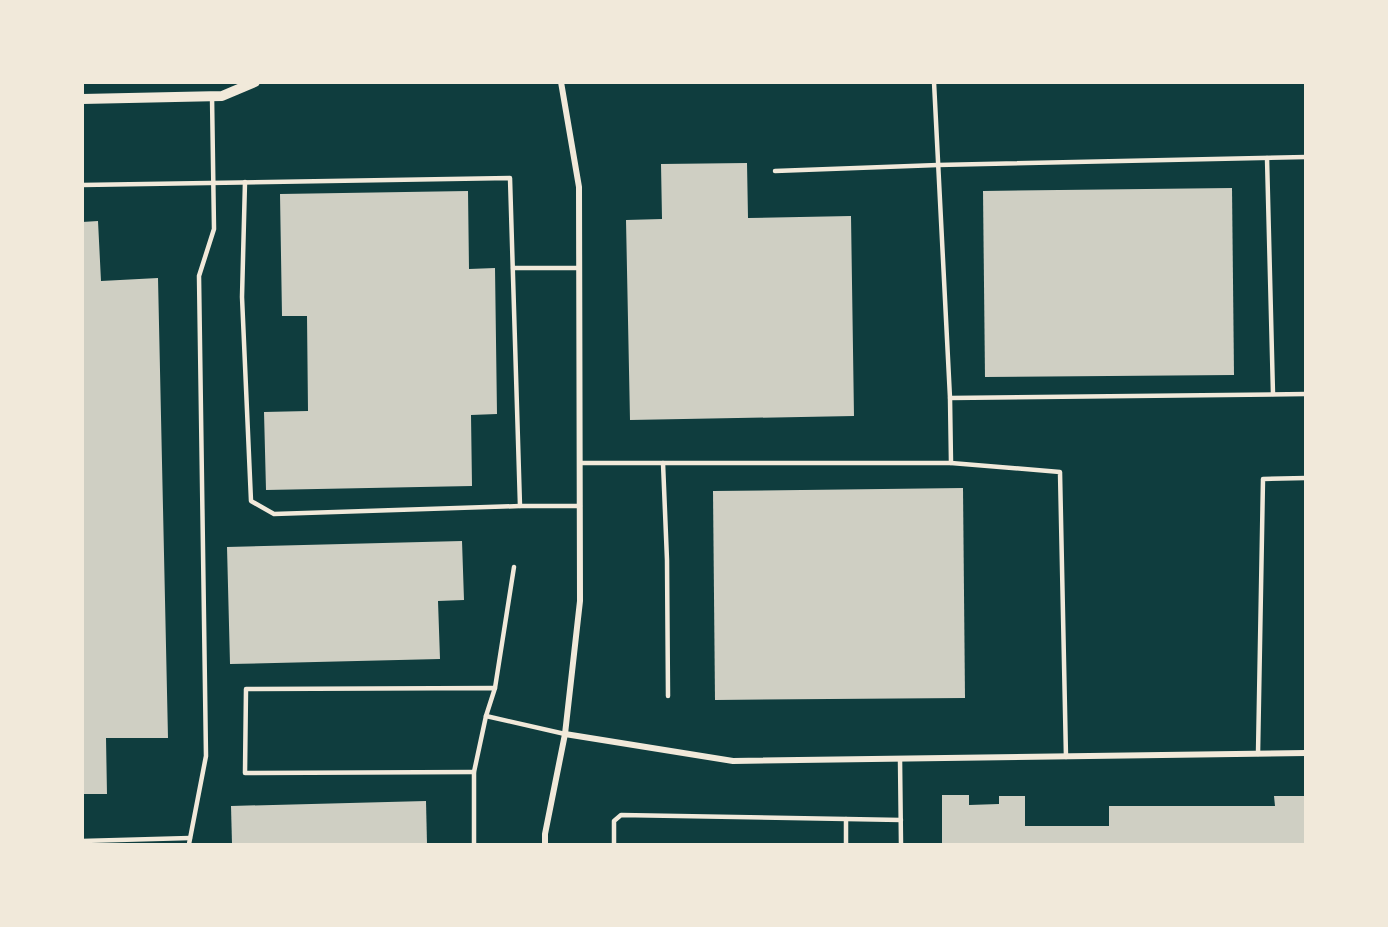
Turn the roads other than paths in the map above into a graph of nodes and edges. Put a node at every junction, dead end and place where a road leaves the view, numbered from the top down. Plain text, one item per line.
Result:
1 (255, 82) edge
2 (561, 82) edge
3 (934, 82) edge
4 (212, 96) junction
5 (82, 99) edge
6 (1305, 157) edge
7 (1267, 158) junction
8 (938, 165) junction
9 (775, 171) dead end
10 (213, 182) junction
11 (245, 182) junction
12 (82, 185) edge
13 (513, 268) junction
14 (579, 268) junction
15 (1274, 394) junction
16 (1305, 394) edge
17 (950, 398) junction
18 (580, 463) junction
19 (663, 463) junction
20 (951, 463) junction
21 (1305, 478) edge
22 (520, 506) junction
23 (580, 506) junction
24 (514, 567) dead end
25 (495, 688) junction
26 (668, 696) dead end
27 (486, 716) junction
28 (565, 734) junction
29 (1258, 753) junction
30 (1305, 753) edge
31 (1066, 757) junction
32 (900, 759) junction
33 (474, 772) junction
34 (846, 819) junction
35 (901, 820) junction
36 (82, 841) edge
37 (190, 841) edge
38 (474, 844) edge
39 (545, 844) edge
40 (614, 844) edge
41 (846, 844) edge
42 (901, 844) edge

1 - 4 street
2 - 14 street
3 - 8 lane
4 - 5 street
4 - 10 lane
6 - 7 lane
7 - 8 lane
7 - 15 lane
8 - 9 lane
8 - 17 lane
10 - 11 lane
10 - 12 lane
10 - 37 lane
11 - 13 lane
11 - 22 lane
13 - 14 lane
13 - 22 lane
14 - 18 street
15 - 16 lane
15 - 17 lane
17 - 20 lane
18 - 19 lane
18 - 23 street
19 - 20 lane
19 - 26 lane
20 - 31 lane
21 - 29 lane
22 - 23 lane
23 - 28 street
24 - 25 lane
25 - 27 lane
25 - 33 lane
27 - 28 lane
27 - 33 lane
28 - 32 street
28 - 39 street
29 - 30 street
29 - 31 street
31 - 32 street
32 - 35 lane
33 - 38 lane
34 - 35 lane
34 - 40 lane
34 - 41 lane
35 - 42 lane
36 - 37 lane

